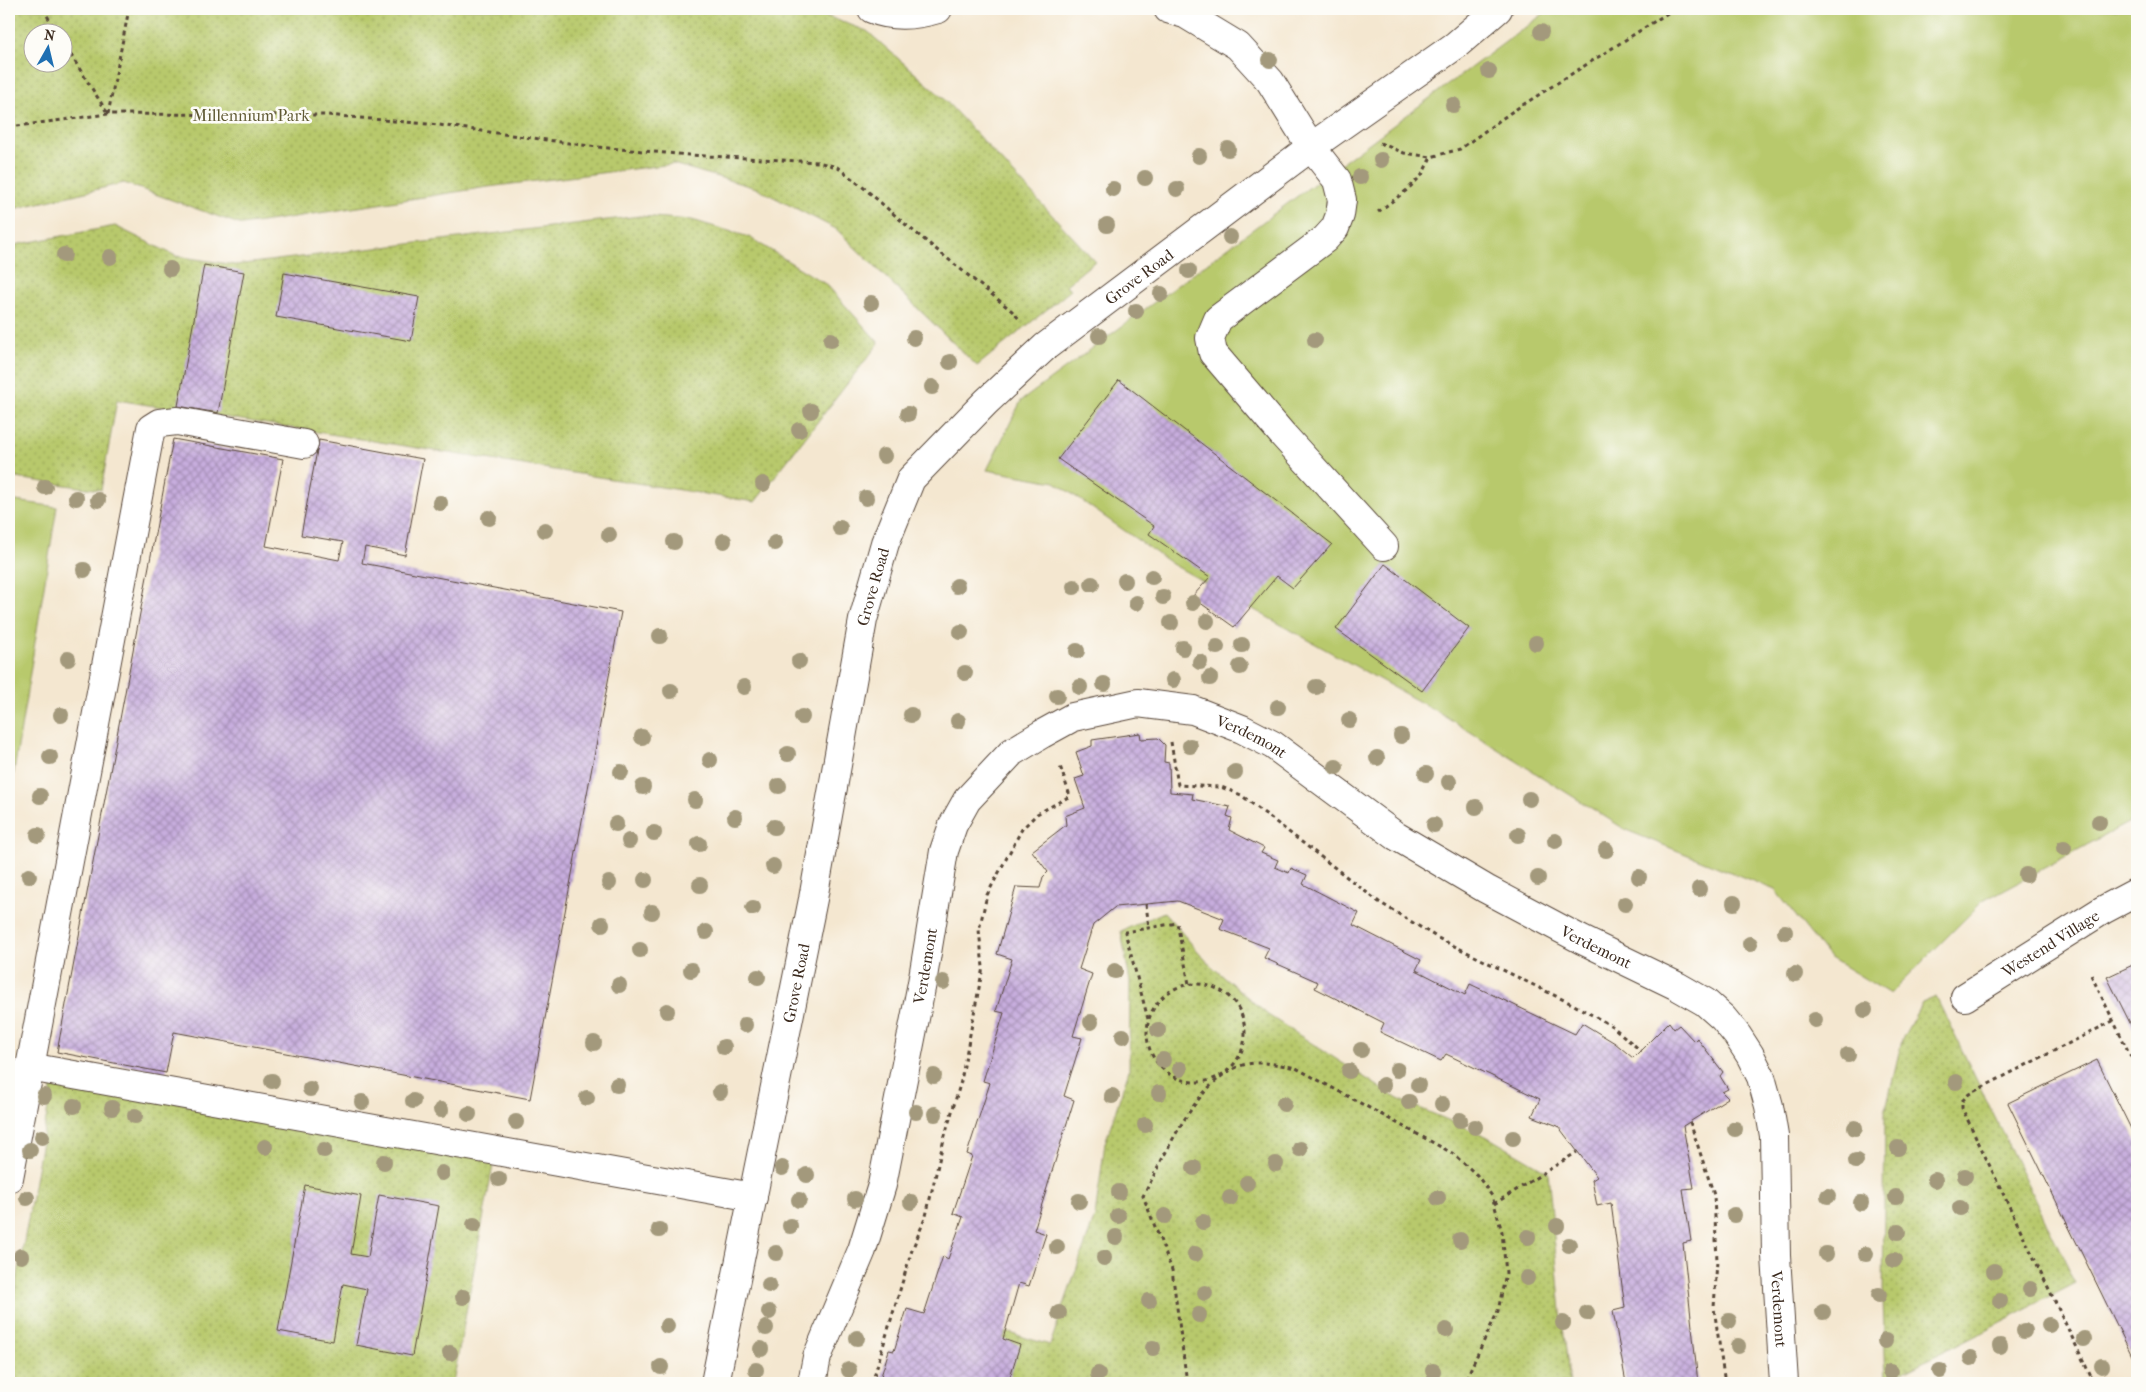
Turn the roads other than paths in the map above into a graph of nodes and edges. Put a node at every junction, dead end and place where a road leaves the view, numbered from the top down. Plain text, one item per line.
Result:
1 (872, 9) edge
2 (938, 9) edge
3 (1168, 9) edge
4 (1498, 9) edge
5 (1311, 147) junction
6 (304, 444) dead end
7 (1384, 546) dead end
8 (2137, 892) edge
9 (1965, 997) dead end
10 (29, 1066) junction
11 (9, 1178) edge
12 (753, 1197) junction
13 (715, 1383) edge
14 (812, 1383) edge
15 (1784, 1383) edge

1 - 2 street
3 - 5 street
4 - 5 street, Grove Road
5 - 7 street
5 - 12 street, Grove Road
6 - 10 street
8 - 9 street, Westend Village
10 - 11 street
10 - 12 street
12 - 13 street, Grove Road
14 - 15 street, Verdemont

